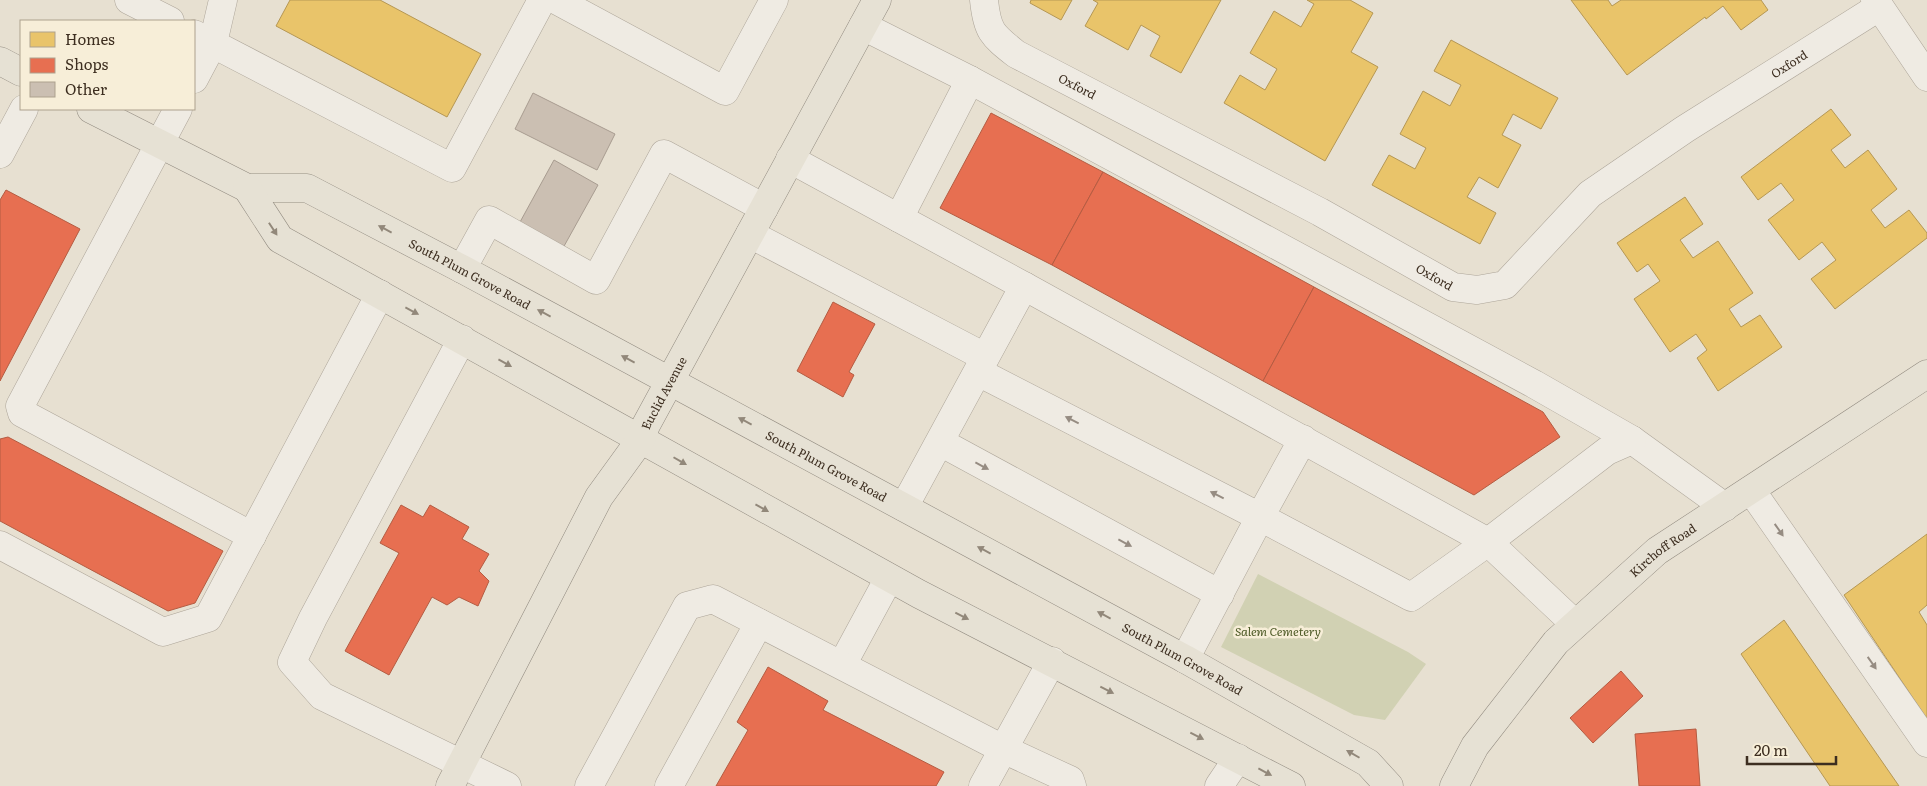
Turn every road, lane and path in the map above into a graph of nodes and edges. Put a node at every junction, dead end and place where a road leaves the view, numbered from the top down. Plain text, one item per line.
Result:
1 (129, 0) edge
2 (223, 0) edge
3 (542, 0) edge
4 (556, 0) edge
5 (774, 0) edge
6 (877, 0) edge
7 (984, 0) edge
8 (1877, 4) edge
9 (168, 20) edge
10 (863, 26) junction
11 (203, 38) edge
12 (0, 61) edge
13 (20, 71) edge
14 (195, 74) edge
15 (1927, 76) edge
16 (970, 80) junction
17 (23, 110) edge
18 (93, 110) edge
19 (177, 110) edge
20 (159, 145) junction
21 (0, 154) edge
22 (790, 159) junction
23 (247, 188) junction
24 (764, 208) junction
25 (900, 218) junction
26 (750, 234) junction
27 (462, 269) junction
28 (1024, 286) junction
29 (380, 294) junction
30 (462, 339) junction
31 (982, 364) junction
32 (1927, 374) edge
33 (670, 381) junction
34 (641, 439) junction
35 (1303, 439) junction
36 (1632, 440) junction
37 (940, 442) junction
38 (1751, 490) junction
39 (1725, 507) junction
40 (904, 508) junction
41 (1260, 517) junction
42 (252, 536) junction
43 (1488, 542) junction
44 (0, 545) edge
45 (889, 578) junction
46 (1220, 594) junction
47 (759, 623) junction
48 (1575, 624) junction
49 (1185, 659) junction
50 (1052, 661) junction
51 (842, 665) junction
52 (1927, 743) edge
53 (1004, 749) junction
54 (1238, 758) junction
55 (456, 775) edge
56 (1071, 783) edge
57 (507, 786) edge
58 (589, 786) edge
59 (669, 786) edge
60 (983, 786) edge
61 (1219, 786) edge
62 (1292, 786) edge
63 (1389, 786) edge
64 (1454, 786) edge

1 - 9 street
2 - 11 street
3 - 11 street
4 - 5 street
6 - 10 main road, Euclid Avenue
7 - 8 street, Oxford
8 - 15 street
10 - 16 street
10 - 22 main road, Euclid Avenue
11 - 14 street
12 - 13 main road
16 - 25 street
16 - 36 street
17 - 21 street
18 - 20 main road, South Plum Grove Road
19 - 20 street
20 - 23 main road, South Plum Grove Road
20 - 42 street
22 - 24 main road, Euclid Avenue
22 - 25 street
27 -> 23 main road, South Plum Grove Road
23 -> 29 main road
24 - 26 main road, Euclid Avenue
24 - 27 street
25 - 28 street
26 - 31 street
26 - 33 main road, Euclid Avenue
33 -> 27 main road, South Plum Grove Road
28 - 31 street
28 - 35 street
29 -> 30 main road
29 - 42 street
30 -> 34 main road
30 - 55 street
31 - 37 street
41 -> 31 street
32 - 38 main road, Kirchoff Road
33 - 34 main road, Euclid Avenue
40 -> 33 main road, South Plum Grove Road
34 -> 45 main road
34 - 55 main road, Euclid Avenue
35 - 41 street
35 - 43 street
36 - 39 street
36 - 43 street
37 - 40 street
37 -> 46 street
38 - 39 main road, Kirchoff Road
38 -> 52 street
39 - 48 main road, Kirchoff Road
49 -> 40 main road, South Plum Grove Road
41 - 43 street
41 - 46 street
42 - 44 street
43 - 48 street
45 -> 50 main road
45 - 51 street
46 - 49 street
47 - 51 street
47 - 58 street
47 - 59 street
48 - 64 main road, Kirchoff Road
63 -> 49 main road, South Plum Grove Road
50 - 53 street
50 -> 54 main road
51 - 53 street
53 - 56 street
53 - 60 street
54 - 61 street
54 -> 62 main road
55 - 57 street

